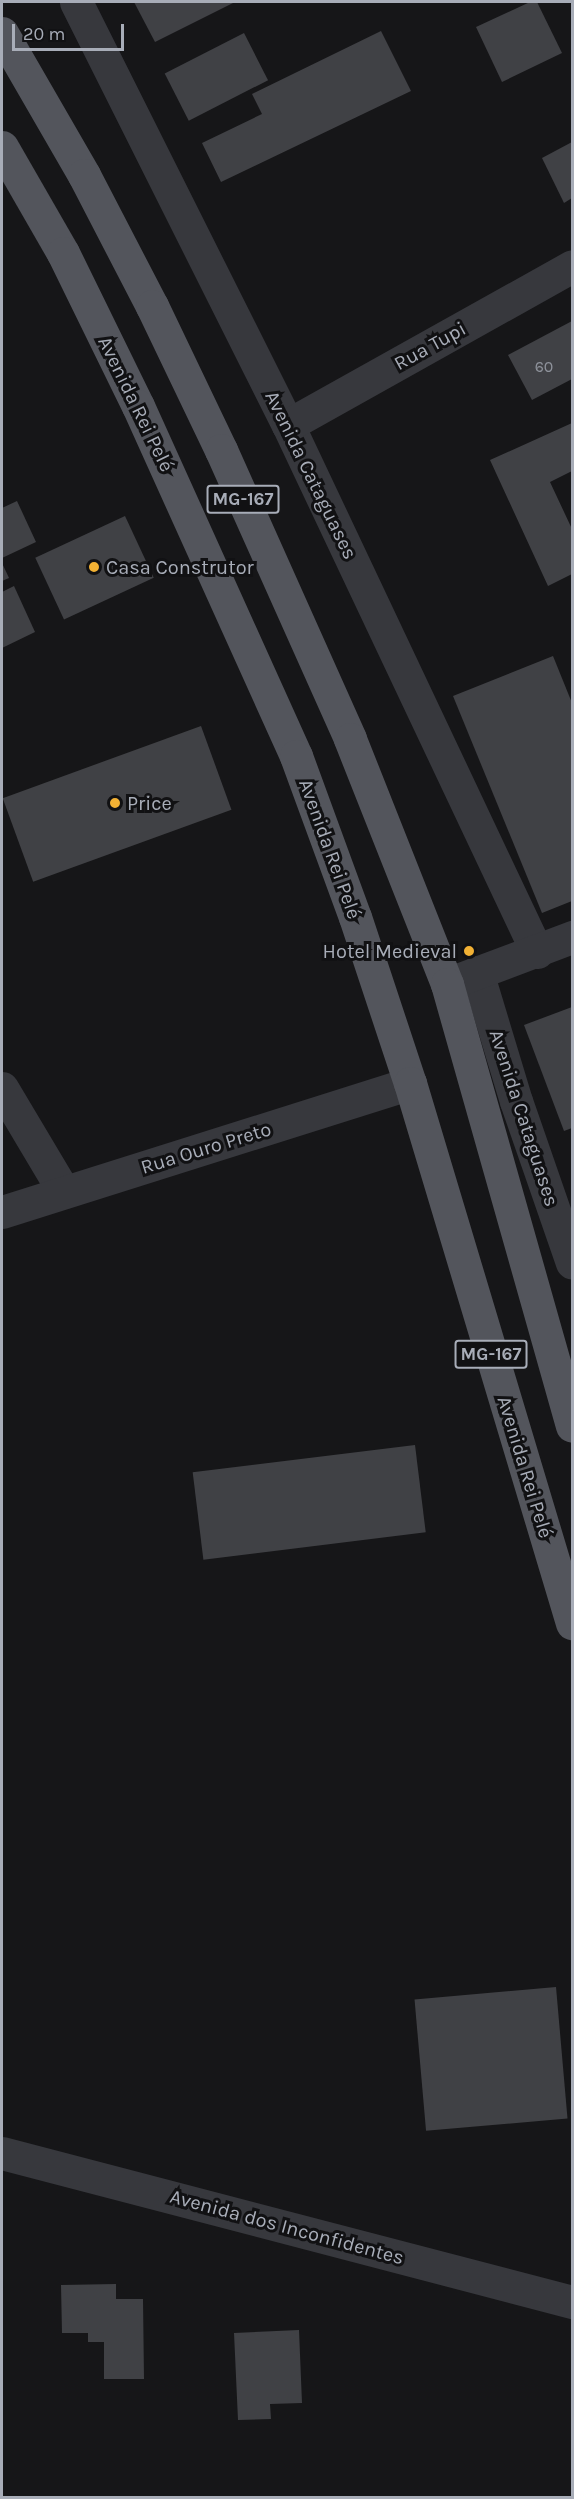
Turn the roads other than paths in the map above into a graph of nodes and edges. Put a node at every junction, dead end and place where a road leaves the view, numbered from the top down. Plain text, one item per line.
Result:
1 (76, 2) edge
2 (2, 33) edge
3 (2, 147) edge
4 (573, 266) edge
5 (288, 425) junction
6 (573, 937) edge
7 (537, 952) junction
8 (477, 972) junction
9 (447, 984) junction
10 (410, 1083) junction
11 (2, 1088) edge
12 (64, 1192) junction
13 (2, 1212) edge
14 (573, 1263) edge
15 (573, 1426) edge
16 (573, 1623) edge
17 (2, 2152) edge
18 (573, 2302) edge

1 - 5 street, Avenida Cataguases
2 - 9 main road, MG-167
3 - 10 main road, Avenida Rei Pelé / MG-167
4 - 5 street, Rua Tupi
5 - 7 street, Avenida Cataguases
6 - 7 street
7 - 8 street
8 - 9 street
8 - 14 street, Avenida Cataguases
9 - 15 main road, MG-167
10 - 12 street, Rua Ouro Preto
10 - 16 main road, Avenida Rei Pelé / MG-167
11 - 12 street
12 - 13 street, Rua Ouro Preto
17 - 18 street, Avenida dos Inconfidentes

